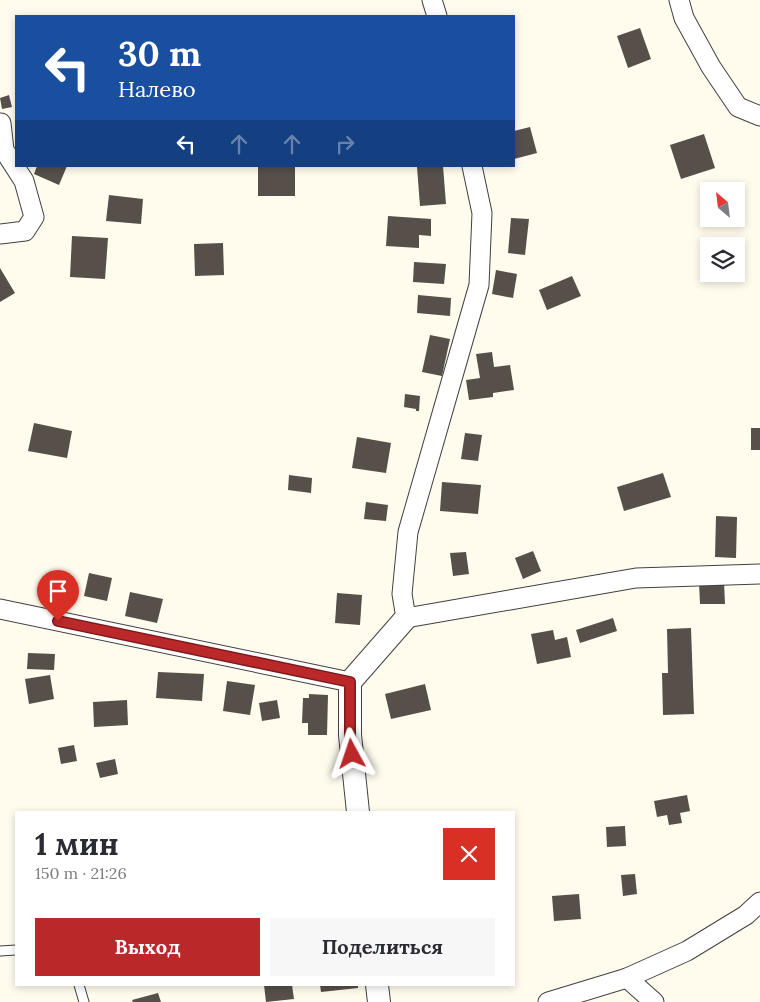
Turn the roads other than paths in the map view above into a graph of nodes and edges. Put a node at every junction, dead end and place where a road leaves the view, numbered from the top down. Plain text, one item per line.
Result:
1 (432, 0) edge
2 (679, 0) edge
3 (437, 15) edge
4 (760, 116) edge
5 (6, 122) edge
6 (472, 167) edge
7 (0, 234) edge
8 (760, 574) edge
9 (0, 609) edge
10 (406, 618) junction
11 (350, 682) junction
12 (358, 811) edge
13 (760, 902) edge
14 (15, 950) edge
15 (0, 951) edge
16 (627, 978) junction
17 (79, 986) edge
18 (378, 986) edge
19 (84, 1002) edge
20 (379, 1002) edge
21 (548, 1002) edge
22 (654, 1002) edge

1 - 3 street
2 - 4 street
5 - 7 street
6 - 10 street
8 - 10 street
9 - 11 street
10 - 11 street
11 - 12 street
13 - 16 street
14 - 15 lane
16 - 21 street
16 - 22 street
17 - 19 lane
18 - 20 street

